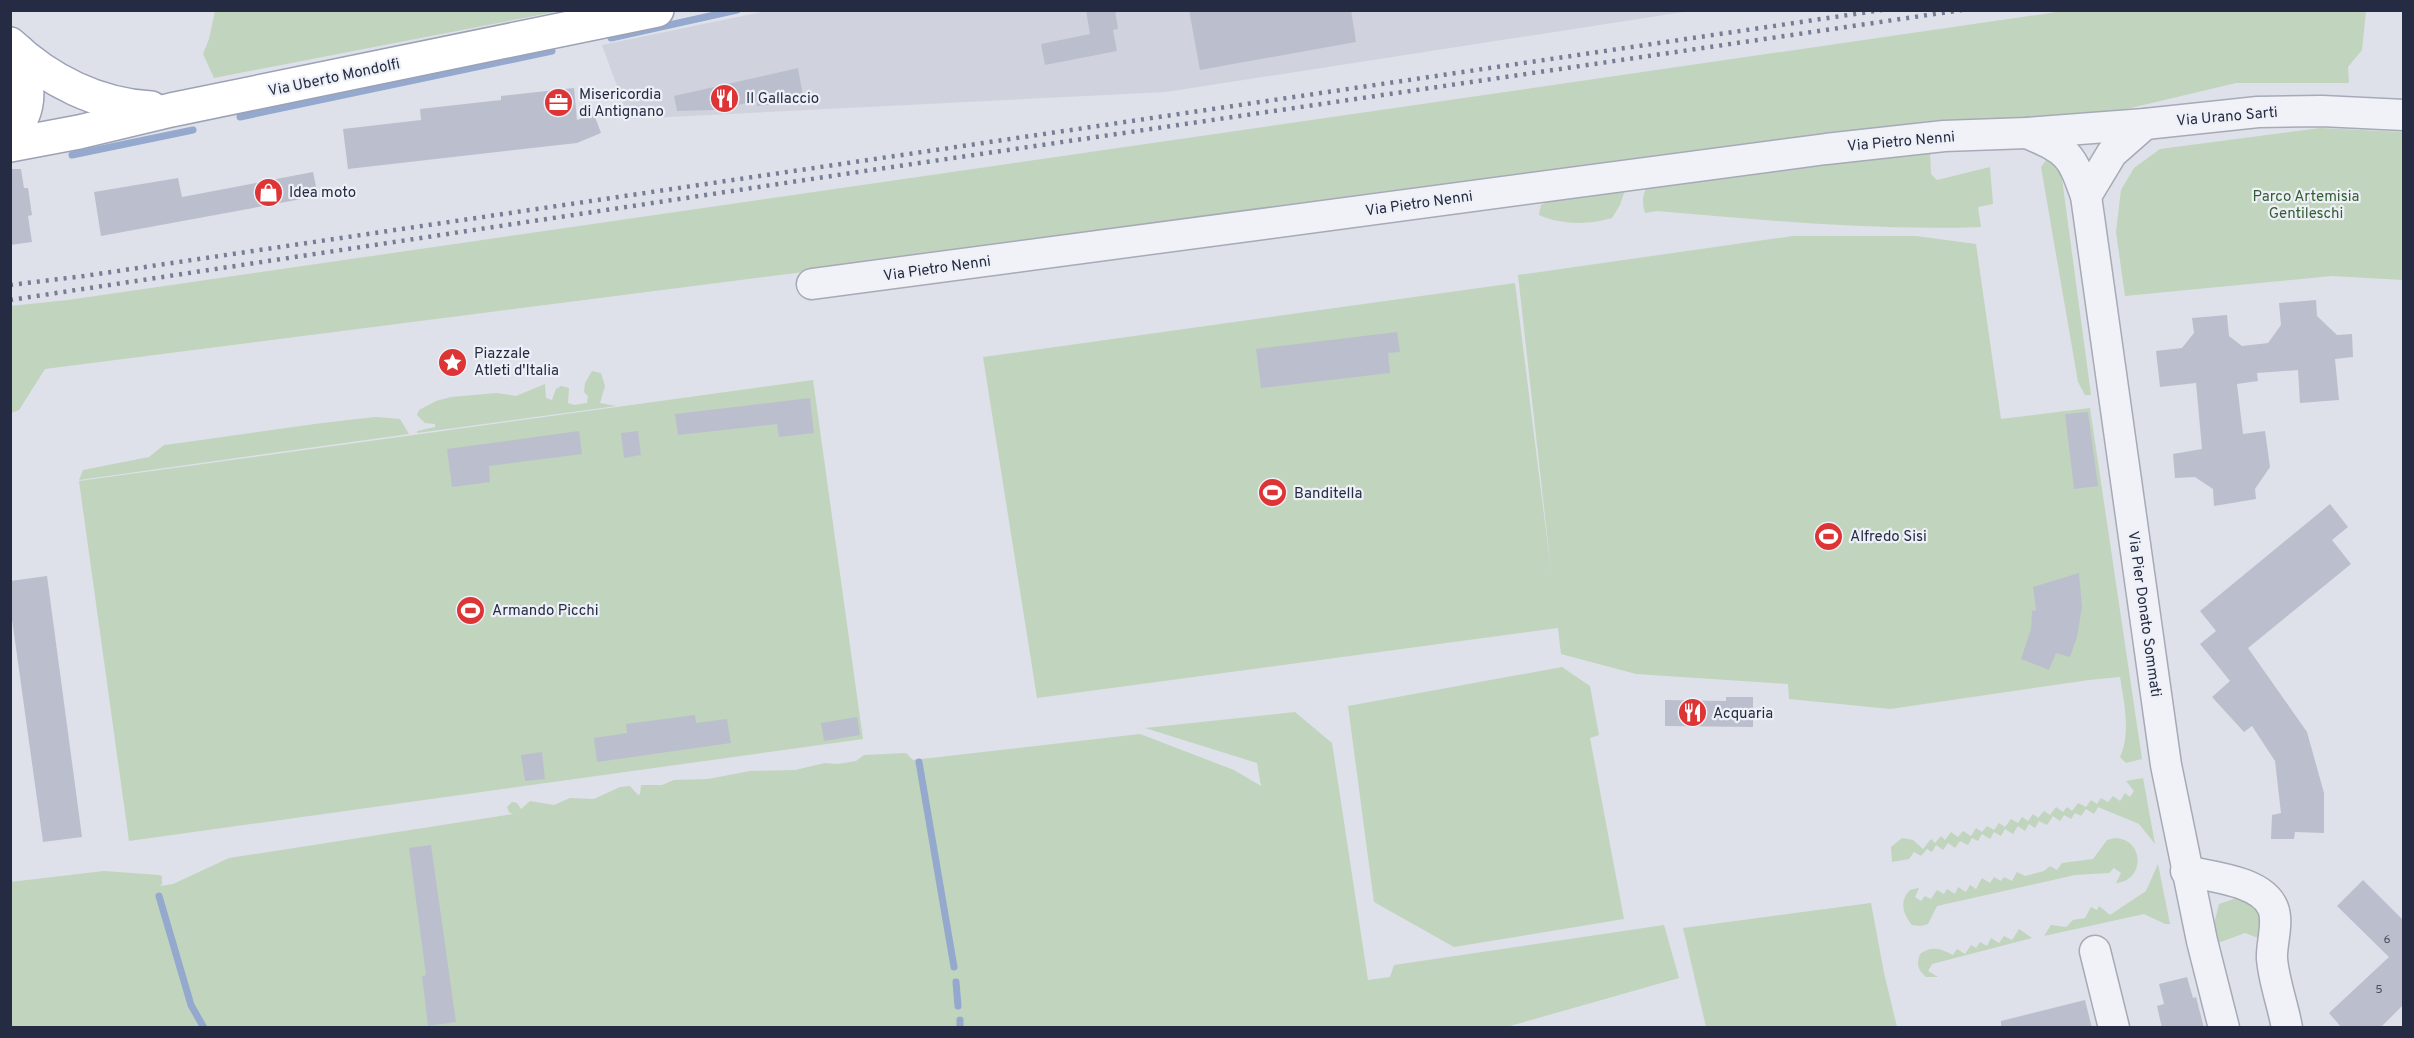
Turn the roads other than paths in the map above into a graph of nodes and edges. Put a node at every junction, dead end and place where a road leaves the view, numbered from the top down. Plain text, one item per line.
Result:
1 (657, 10) edge
2 (14, 48) edge
3 (171, 110) junction
4 (2403, 115) edge
5 (2145, 124) junction
6 (2071, 129) junction
7 (10, 133) edge
8 (2027, 133) junction
9 (10, 145) edge
10 (2086, 196) junction
11 (812, 284) dead end
12 (2186, 871) junction
13 (2095, 951) dead end
14 (2114, 1028) edge
15 (2224, 1028) edge
16 (2287, 1028) edge

1 - 3 main road, Via Uberto Mondolfi
2 - 3 main road
2 - 7 main road
3 - 9 main road, Via Uberto Mondolfi
4 - 5 street, Via Urano Sarti
5 - 6 street, Via Pietro Nenni
5 - 10 street
6 - 8 street, Via Pietro Nenni
6 - 10 street
8 - 10 street, Via Pietro Nenni
8 - 11 street, Via Pietro Nenni
10 - 12 street, Via Pier Donato Sommati
12 - 15 street, Via Pier Donato Sommati
12 - 16 street
13 - 14 street

